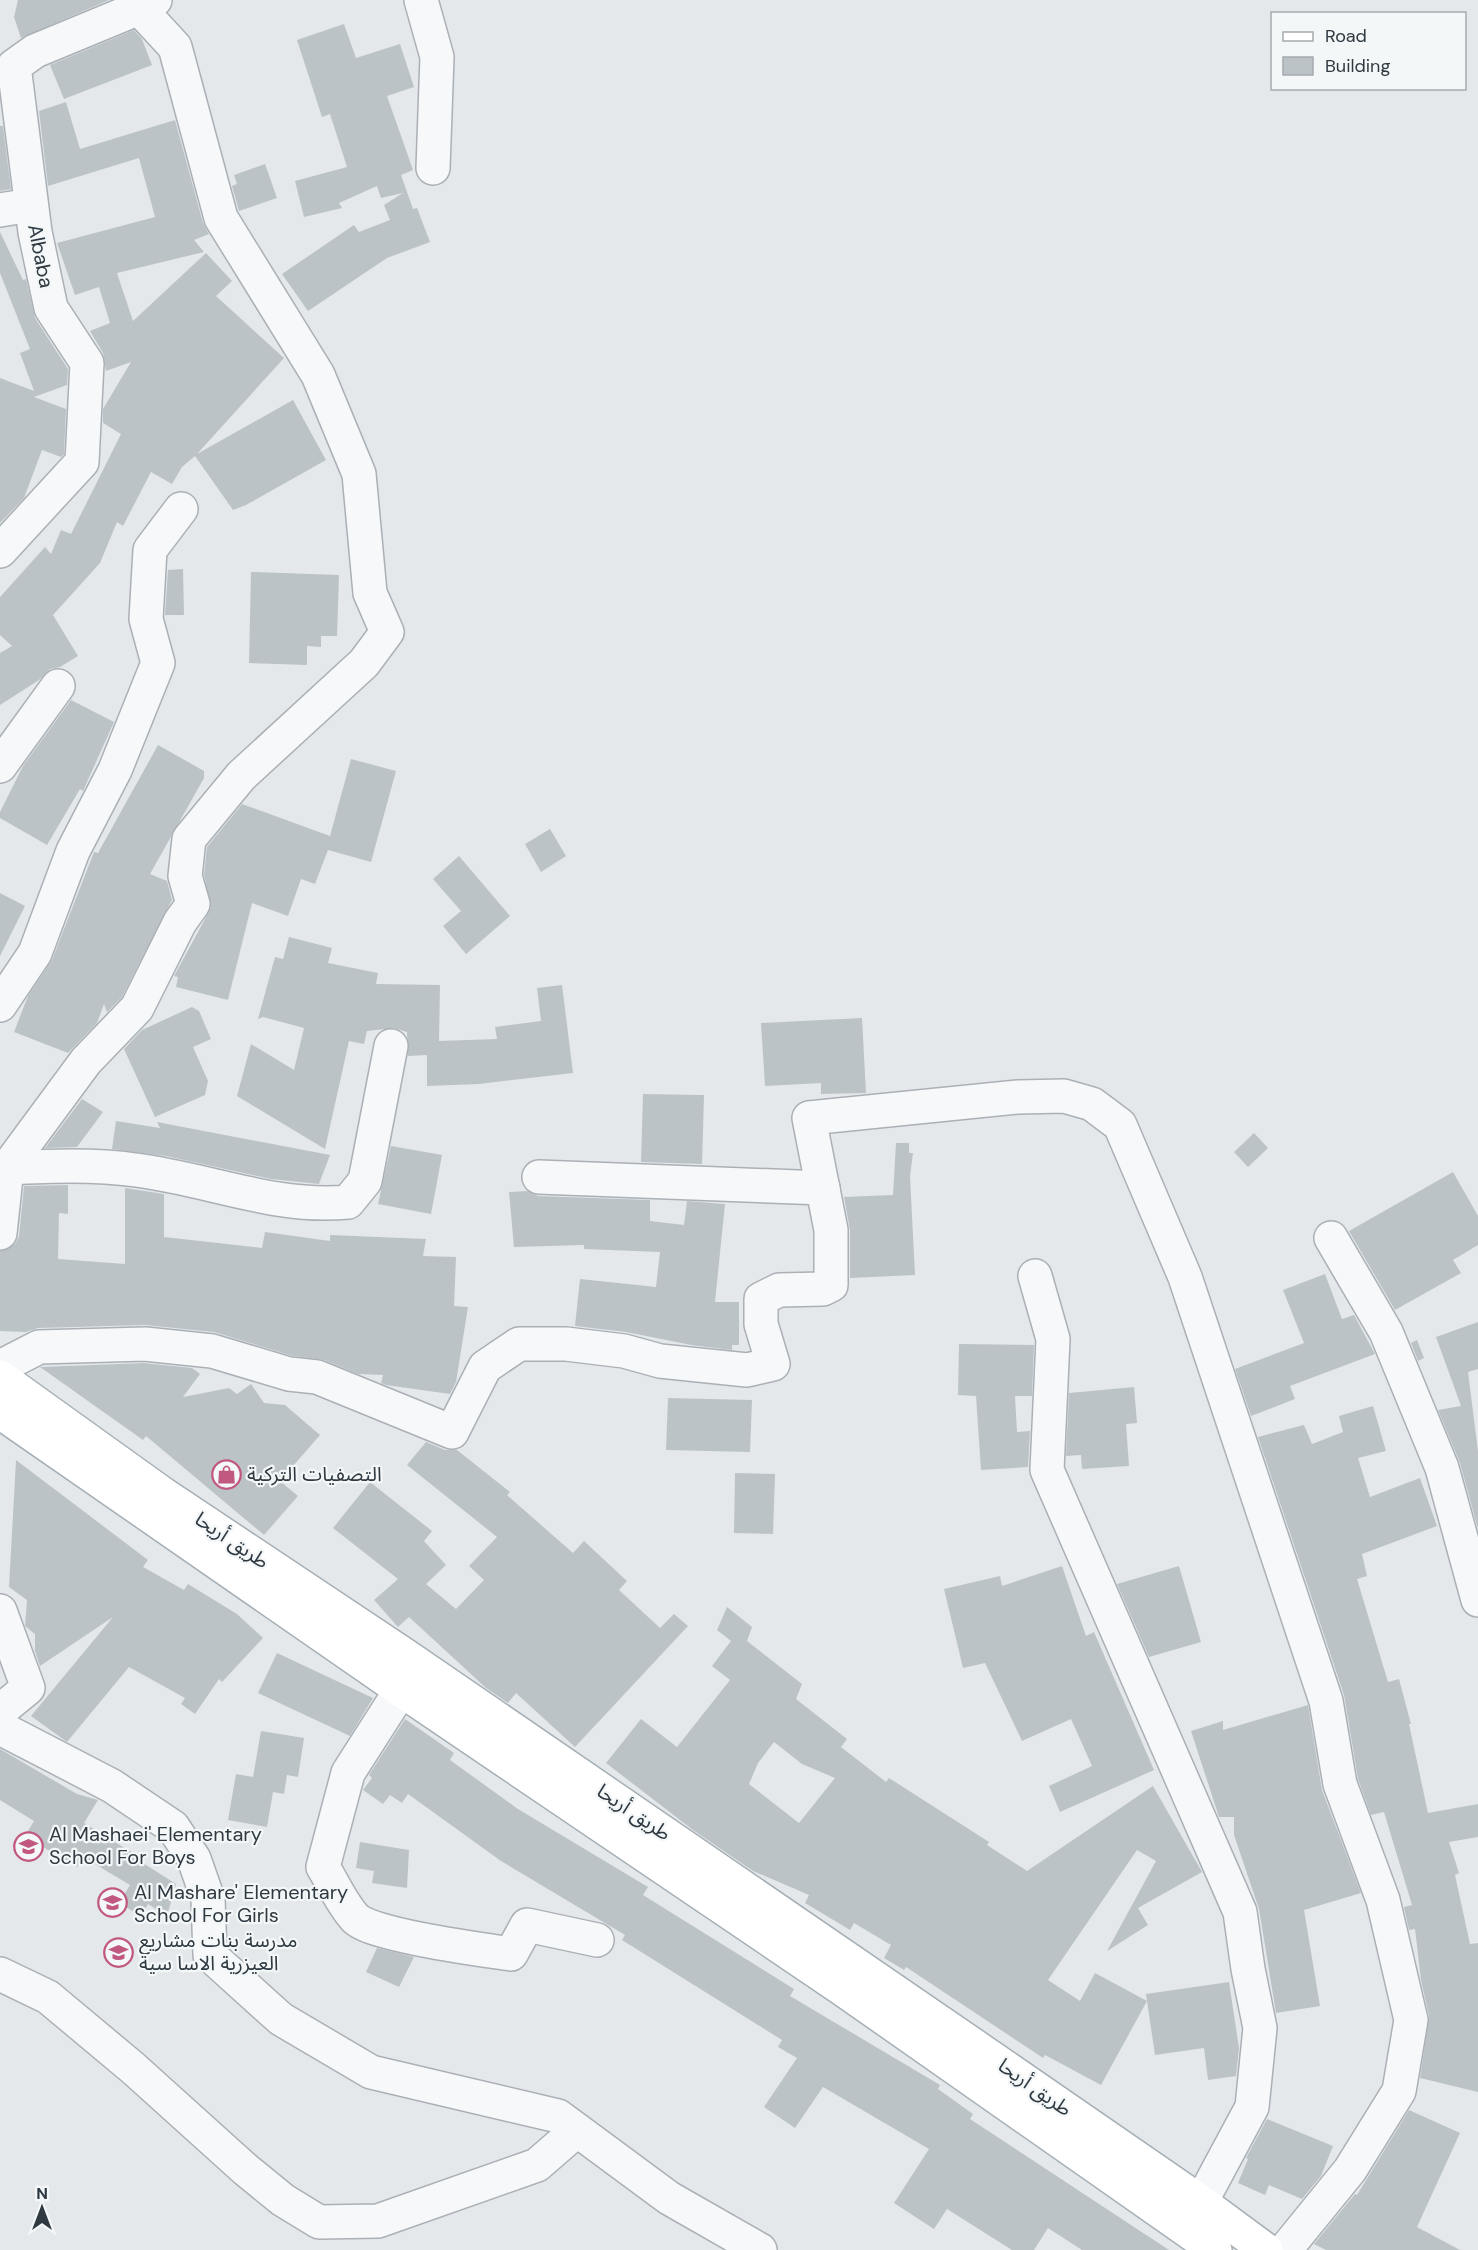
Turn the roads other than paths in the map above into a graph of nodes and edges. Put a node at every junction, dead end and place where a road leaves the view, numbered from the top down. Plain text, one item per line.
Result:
1 (421, 0) edge
2 (143, 3) edge
3 (7, 58) edge
4 (433, 168) dead end
5 (15, 207) edge
6 (181, 509) dead end
7 (0, 551) edge
8 (58, 686) dead end
9 (0, 766) edge
10 (0, 1005) edge
11 (391, 1046) dead end
12 (7, 1168) junction
13 (540, 1177) dead end
14 (823, 1188) junction
15 (0, 1233) edge
16 (1331, 1238) dead end
17 (1035, 1276) dead end
18 (0, 1366) edge
19 (0, 1377) edge
20 (0, 1412) edge
21 (1478, 1600) edge
22 (0, 1611) edge
23 (400, 1690) junction
24 (0, 1711) edge
25 (0, 1724) edge
26 (597, 1940) dead end
27 (0, 1974) edge
28 (575, 2132) junction
29 (1201, 2202) junction
30 (760, 2250) edge
31 (1215, 2250) edge
32 (1266, 2250) edge
33 (1285, 2250) edge

1 - 4 street
2 - 3 street, Albaba
2 - 12 street
3 - 5 street, Albaba
5 - 7 street, Albaba
6 - 10 street
8 - 9 street
11 - 12 street
12 - 15 street
13 - 14 street
14 - 18 street
14 - 33 street
16 - 21 street
17 - 29 street
19 - 29 main road, طريق أريحا
20 - 23 main road, طريق أريحا
22 - 24 street
23 - 26 street
23 - 31 main road, طريق أريحا
25 - 28 street
27 - 28 street
28 - 30 street
29 - 32 main road, طريق أريحا

